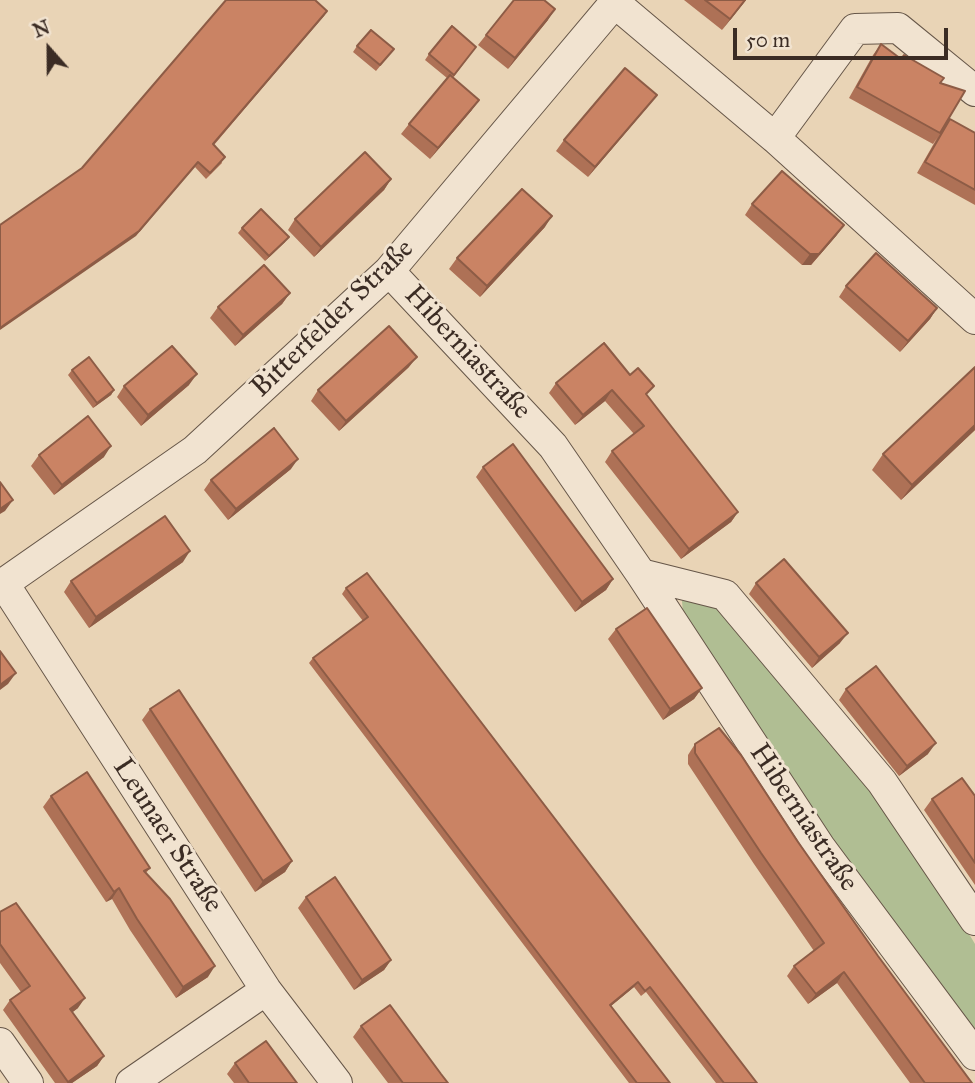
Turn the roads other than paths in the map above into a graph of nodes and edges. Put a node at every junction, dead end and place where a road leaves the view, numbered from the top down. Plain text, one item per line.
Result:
1 (616, 1) edge
2 (975, 91) edge
3 (775, 138) junction
4 (389, 271) junction
5 (975, 319) edge
6 (641, 574) junction
7 (2, 585) edge
8 (975, 920) edge
9 (266, 990) junction
10 (0, 1043) edge
11 (975, 1055) edge
12 (28, 1083) edge
13 (131, 1083) edge
14 (337, 1083) edge

1 - 3 street
1 - 4 street, Bitterfelder Straße
2 - 3 street
3 - 5 street
4 - 6 street, Hiberniastraße
4 - 7 street, Bitterfelder Straße
6 - 8 street
6 - 11 street, Hiberniastraße
7 - 9 street, Leunaer Straße
9 - 13 street
9 - 14 street, Leunaer Straße
10 - 12 street

